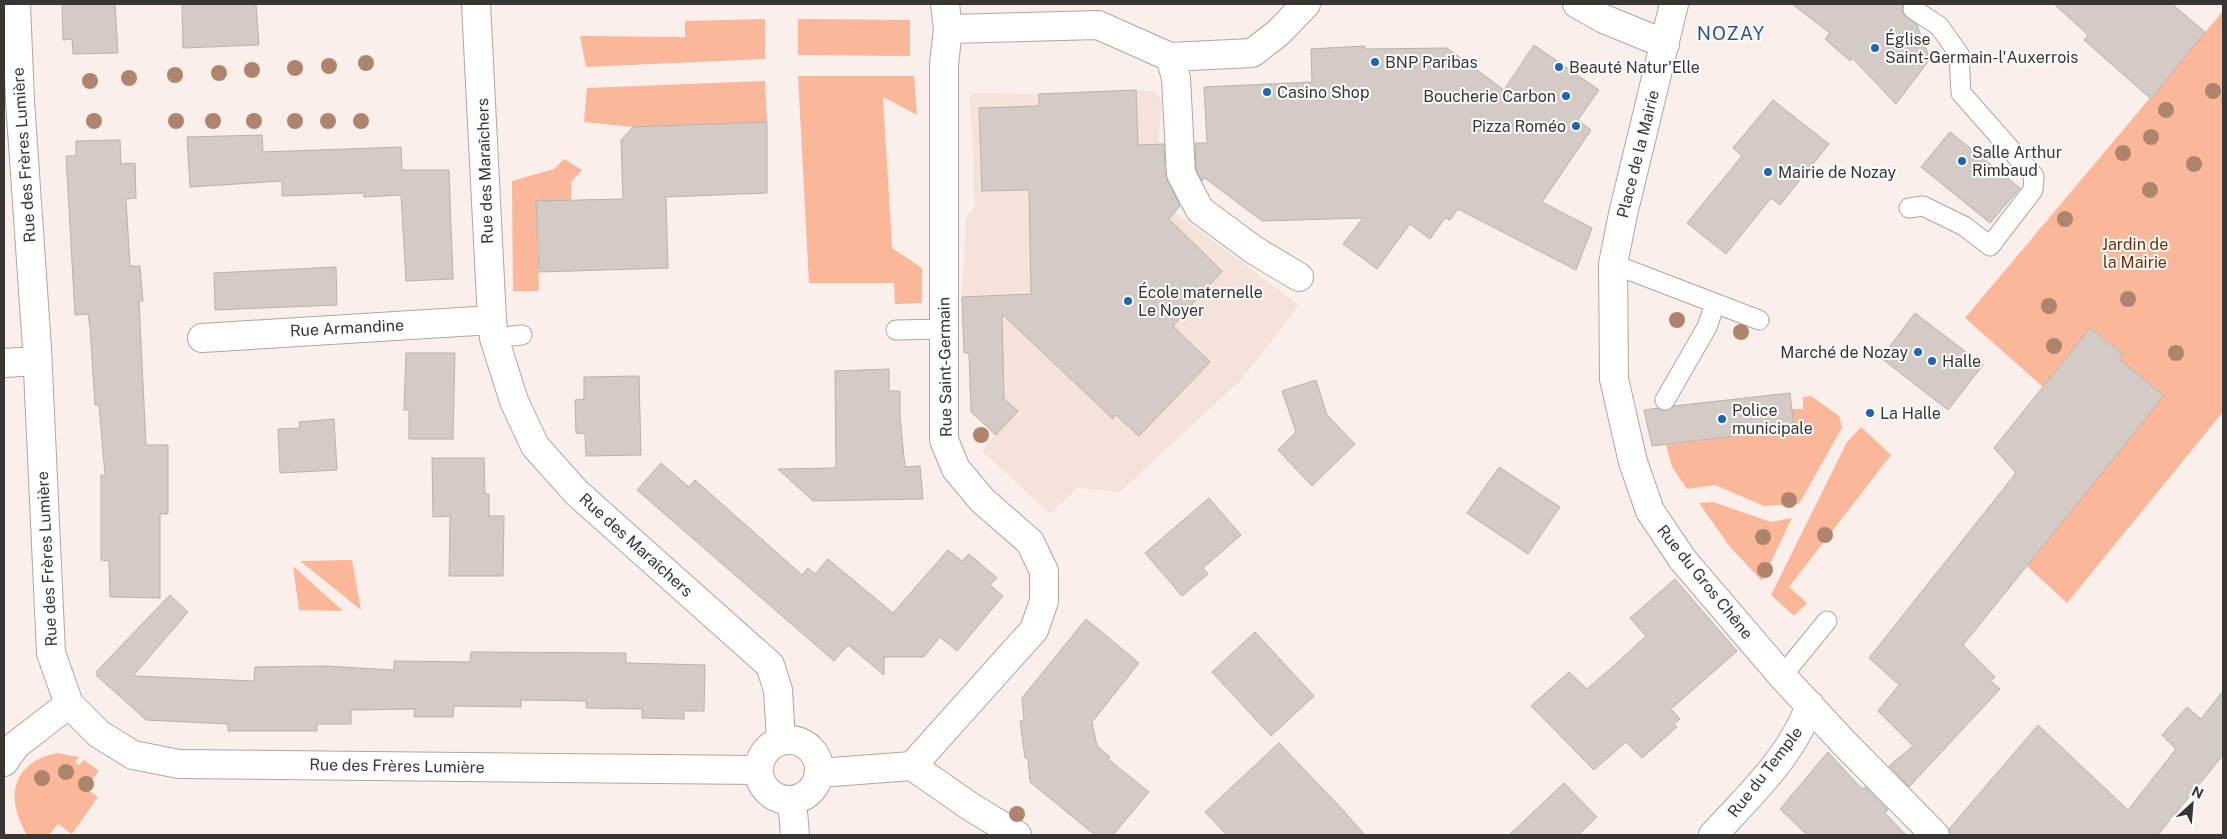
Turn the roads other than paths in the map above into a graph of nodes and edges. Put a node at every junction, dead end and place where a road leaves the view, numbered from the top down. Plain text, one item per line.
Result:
1 (16, 4) edge
2 (476, 4) edge
3 (1306, 4) edge
4 (1577, 4) edge
5 (1674, 4) edge
6 (1913, 10) dead end
7 (946, 25) edge
8 (1665, 44) junction
9 (1170, 57) junction
10 (1909, 208) dead end
11 (1613, 264) junction
12 (1299, 277) dead end
13 (1715, 304) junction
14 (1759, 320) dead end
15 (493, 329) junction
16 (944, 329) junction
17 (896, 330) dead end
18 (522, 335) dead end
19 (202, 338) dead end
20 (37, 362) junction
21 (4, 363) edge
22 (1665, 400) dead end
23 (1828, 621) dead end
24 (1782, 676) junction
25 (69, 704) junction
26 (1810, 705) junction
27 (781, 741) junction
28 (4, 762) edge
29 (912, 766) junction
30 (758, 770) junction
31 (818, 773) junction
32 (792, 800) junction
33 (795, 835) edge
34 (1017, 835) edge
35 (1713, 835) edge
36 (1935, 835) edge

1 - 20 street, Rue des Frères Lumière
2 - 15 street, Rue des Maraîchers
3 - 9 street
4 - 8 street
5 - 8 street, Place de la Mairie
6 - 10 lane
7 - 9 street
7 - 16 street, Rue Saint-Germain
8 - 11 street, Place de la Mairie
9 - 12 street
11 - 13 lane
11 - 24 street, Rue du Gros Chêne
13 - 14 lane
13 - 22 lane
15 - 18 lane
15 - 19 street, Rue Armandine
15 - 27 street, Rue des Maraîchers
16 - 17 lane
16 - 29 street, Rue Saint-Germain
20 - 21 street
20 - 25 street, Rue des Frères Lumière
23 - 24 lane
24 - 26 street, Rue du Gros Chêne
25 - 28 street
25 - 30 street, Rue des Frères Lumière
26 - 35 street, Rue du Temple
26 - 36 street, Rue du Gros Chêne
27 - 30 street
27 - 31 street
29 - 31 street
29 - 34 street
30 - 32 street
31 - 32 street
32 - 33 street

